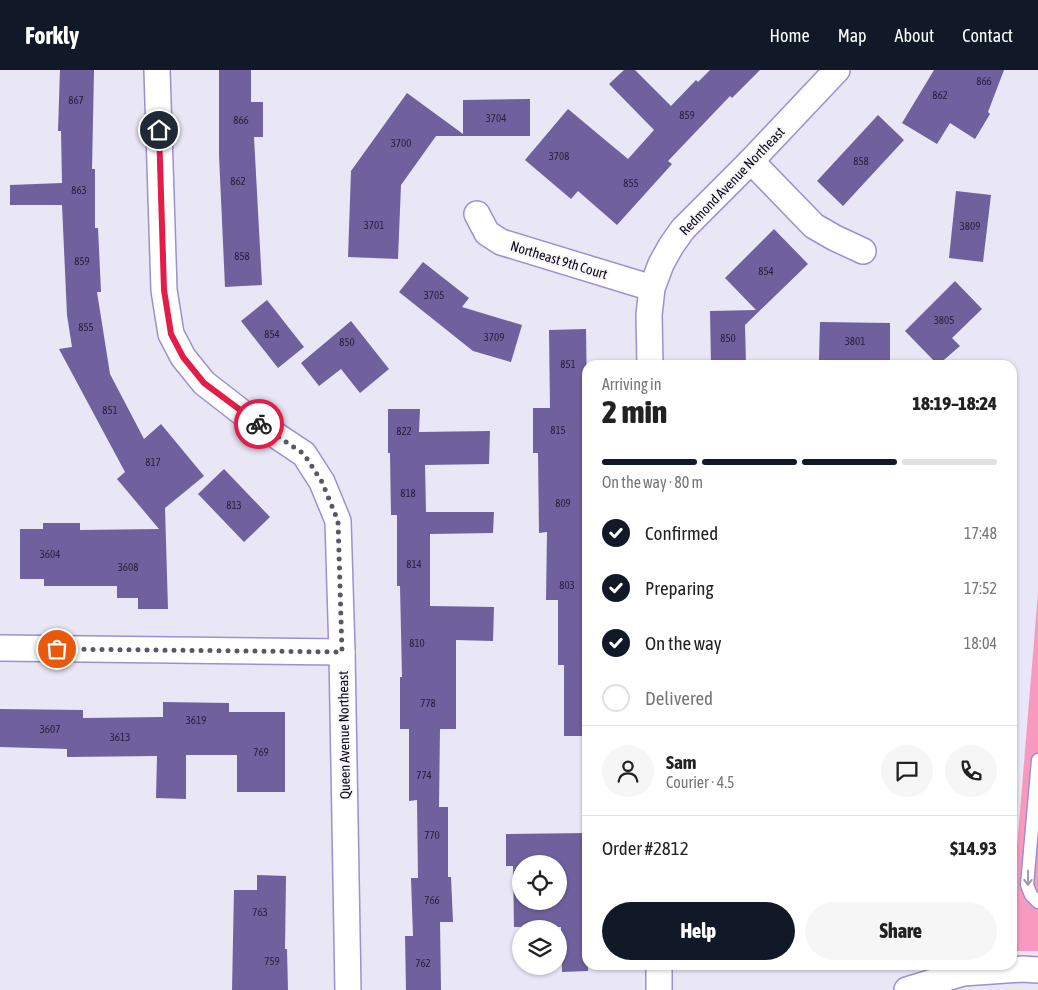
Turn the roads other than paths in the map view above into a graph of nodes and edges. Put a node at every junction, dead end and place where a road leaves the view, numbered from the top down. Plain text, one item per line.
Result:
1 (157, 70) edge
2 (837, 70) edge
3 (751, 161) junction
4 (477, 214) dead end
5 (863, 251) dead end
6 (652, 288) junction
7 (650, 360) edge
8 (0, 648) edge
9 (342, 652) junction
10 (1038, 760) edge
11 (1038, 902) edge
12 (659, 970) edge
13 (1038, 970) edge
14 (348, 990) edge
15 (659, 990) edge
16 (907, 990) edge

1 - 9 street, Queen Avenue Northeast
2 - 3 street, Redmond Avenue Northeast
3 - 5 street
3 - 6 street, Redmond Avenue Northeast
4 - 6 street, Northeast 9th Court
6 - 7 street, Redmond Avenue Northeast
8 - 9 street
9 - 14 street, Queen Avenue Northeast
10 -> 11 lane
12 - 15 street
13 - 16 street

